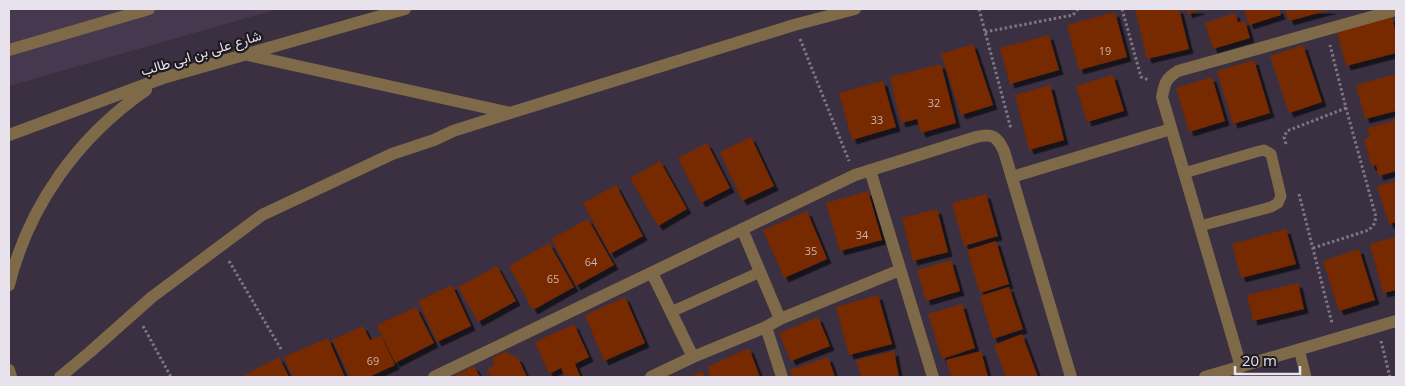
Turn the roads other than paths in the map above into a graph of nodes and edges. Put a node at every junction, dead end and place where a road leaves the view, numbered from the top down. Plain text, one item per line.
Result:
1 (126, 9) edge
2 (405, 9) edge
3 (855, 9) edge
4 (145, 10) edge
5 (1396, 10) edge
6 (9, 50) edge
7 (245, 55) junction
8 (163, 78) junction
9 (510, 113) junction
10 (1171, 129) junction
11 (9, 135) edge
12 (870, 170) junction
13 (1184, 173) junction
14 (1012, 177) junction
15 (1200, 226) junction
16 (742, 229) junction
17 (900, 270) junction
18 (760, 272) junction
19 (652, 273) junction
20 (9, 286) edge
21 (671, 312) junction
22 (780, 319) junction
23 (1396, 321) edge
24 (766, 327) junction
25 (1299, 349) junction
26 (692, 357) junction
27 (1241, 367) junction
28 (1226, 374) edge
29 (60, 377) edge
30 (434, 377) edge
31 (651, 377) edge
32 (782, 377) edge
33 (933, 377) edge
34 (1071, 377) edge
35 (1205, 377) edge
36 (1306, 377) edge

1 - 4 street
2 - 7 street, شارع على بن ابى طالب
3 - 9 street
4 - 6 street
5 - 10 street
7 - 8 street, شارع على بن ابى طالب
7 - 9 street
8 - 11 street, شارع على بن ابى طالب
8 - 20 street
9 - 29 street
10 - 13 street
10 - 14 street
12 - 14 street
12 - 16 street
12 - 17 street
13 - 15 street
13 - 15 lane
14 - 34 street
15 - 27 street
16 - 18 street
16 - 19 street
17 - 22 street
17 - 33 street
18 - 21 lane
18 - 22 street
19 - 21 street
19 - 30 street
21 - 26 street
22 - 24 street
23 - 25 street
24 - 26 street
24 - 32 street
25 - 27 street
25 - 36 lane
26 - 31 street
27 - 28 street
28 - 35 street

